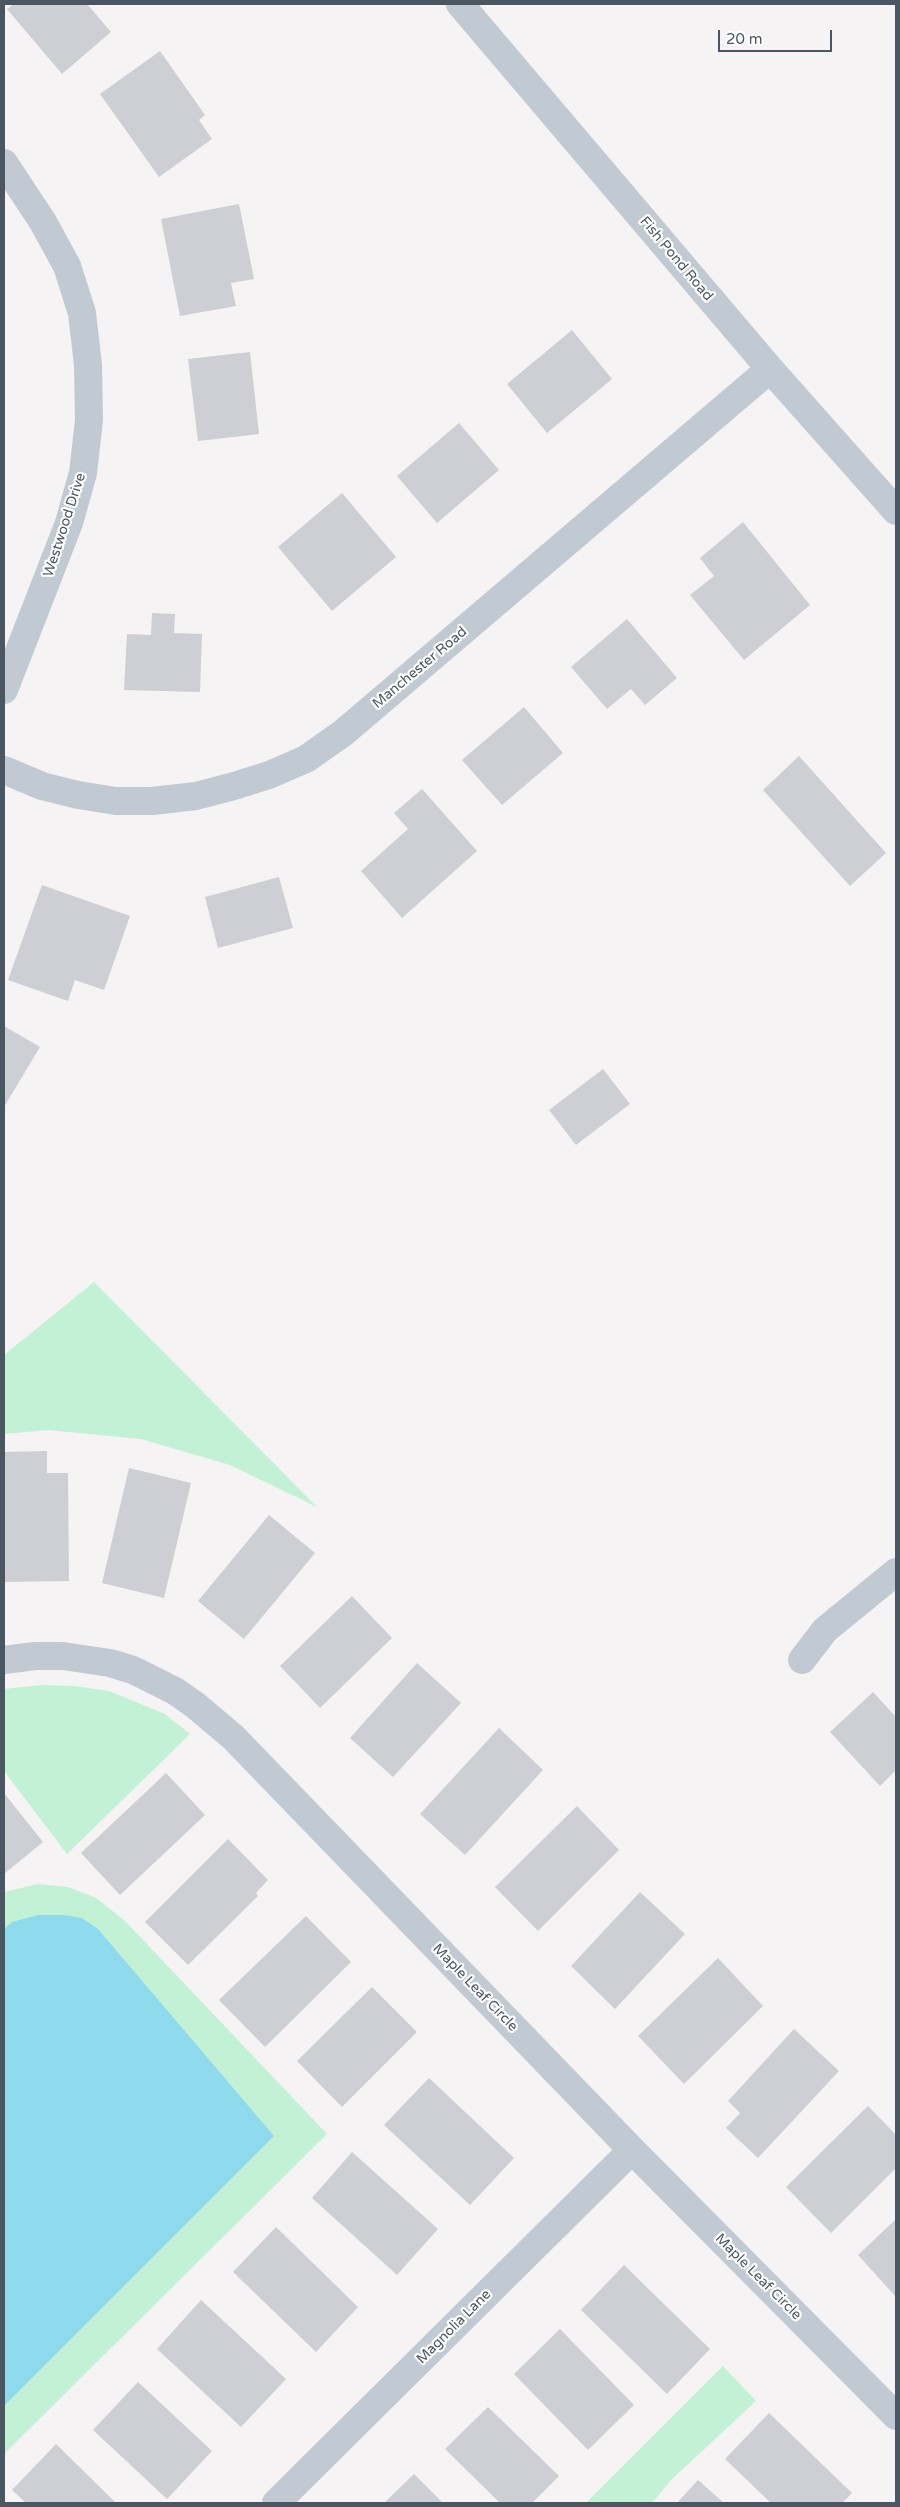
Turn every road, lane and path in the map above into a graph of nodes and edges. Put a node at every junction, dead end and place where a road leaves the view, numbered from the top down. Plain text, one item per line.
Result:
1 (460, 4) edge
2 (4, 163) edge
3 (770, 369) junction
4 (896, 511) edge
5 (4, 690) edge
6 (4, 770) edge
7 (896, 1572) edge
8 (4, 1660) edge
9 (802, 1660) dead end
10 (632, 2150) junction
11 (896, 2416) edge
12 (276, 2503) edge

1 - 3 street, Fish Pond Road
2 - 5 street, Westwood Drive
3 - 4 street, Fish Pond Road
3 - 6 street, Manchester Road
7 - 9 street
8 - 10 street, Maple Leaf Circle
10 - 11 street, Maple Leaf Circle
10 - 12 street, Magnolia Lane

